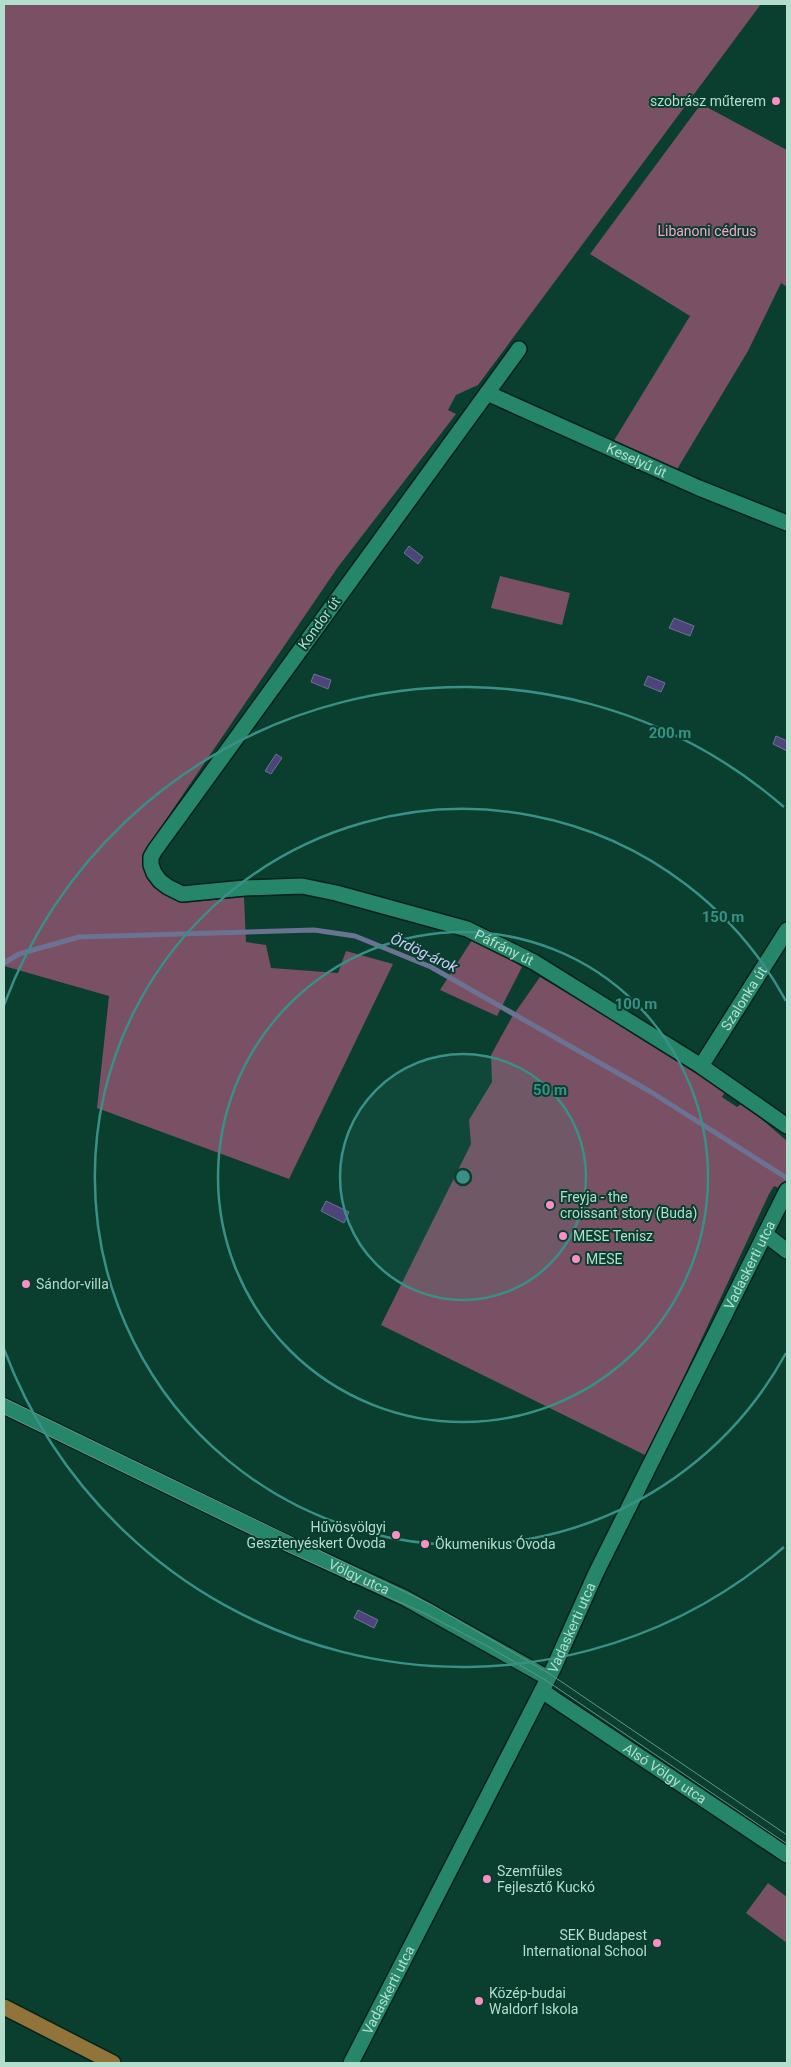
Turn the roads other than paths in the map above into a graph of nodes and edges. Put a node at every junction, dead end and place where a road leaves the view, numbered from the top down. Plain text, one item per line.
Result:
1 (519, 349) dead end
2 (487, 393) junction
3 (787, 523) edge
4 (182, 894) joint
5 (787, 930) edge
6 (701, 1066) junction
7 (787, 1126) edge
8 (786, 1192) edge
9 (765, 1234) junction
10 (787, 1251) edge
11 (4, 1406) edge
12 (545, 1685) junction
13 (787, 1855) edge
14 (4, 2008) edge
15 (112, 2063) edge
16 (351, 2063) edge

1 - 2 street, Kondor út
2 - 3 street, Keselyű út
2 - 4 street, Kondor út
4 - 6 street, Páfrány út
5 - 6 street, Szalonka út
6 - 7 street, Páfrány út
8 - 9 street, Vadaskerti utca
9 - 10 street
9 - 12 street, Vadaskerti utca
11 - 12 street, Völgy utca
12 - 13 street, Alsó Völgy utca
12 - 16 street, Vadaskerti utca
14 - 15 main road

